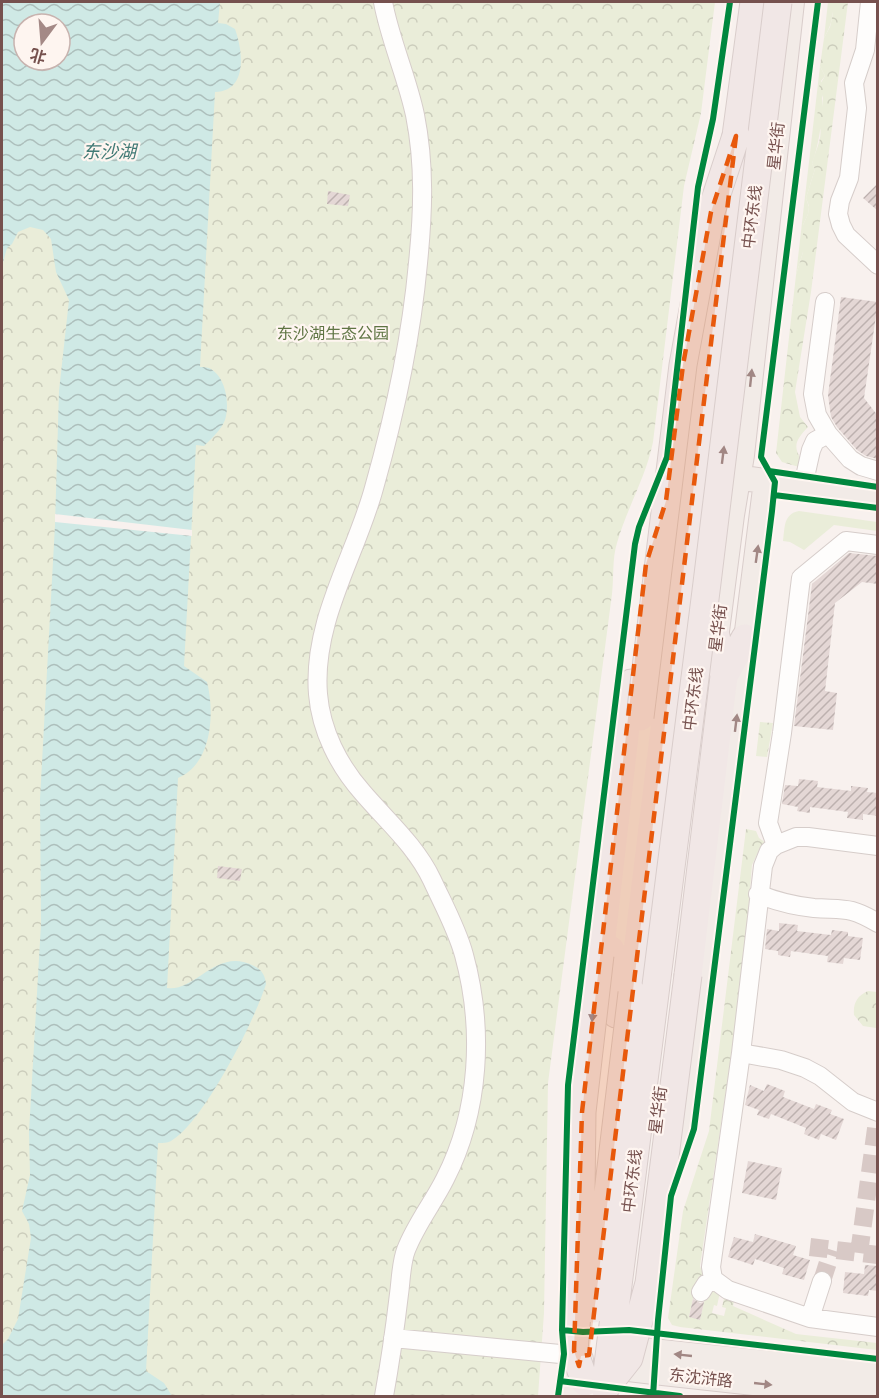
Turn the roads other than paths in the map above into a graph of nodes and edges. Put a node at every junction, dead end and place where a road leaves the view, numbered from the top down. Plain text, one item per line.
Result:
1 (383, 2) edge
2 (747, 2) edge
3 (754, 2) edge
4 (778, 2) edge
5 (792, 2) edge
6 (870, 2) edge
7 (736, 136) junction
8 (878, 265) edge
9 (825, 302) dead end
10 (828, 434) junction
11 (680, 471) junction
12 (878, 471) edge
13 (739, 478) junction
14 (766, 481) junction
15 (803, 486) junction
16 (878, 496) edge
17 (878, 545) edge
18 (716, 636) junction
19 (745, 638) junction
20 (724, 676) junction
21 (776, 845) junction
22 (878, 846) edge
23 (758, 894) junction
24 (878, 923) edge
25 (616, 1014) junction
26 (741, 1053) junction
27 (878, 1112) edge
28 (645, 1210) junction
29 (713, 1279) junction
30 (822, 1281) tunnel mouth
31 (701, 1292) dead end
32 (810, 1318) junction
33 (878, 1327) edge
34 (393, 1338) junction
35 (878, 1375) edge
36 (599, 1381) edge
37 (837, 1395) edge
38 (384, 1396) edge
39 (869, 1396) edge

1 - 34 street
2 - 11 main road
3 - 7 highway, 中环东线
36 -> 4 highway, 中环东线, bridge
13 -> 5 main road, 星华街
6 - 8 street
7 - 25 highway, bridge
7 - 36 highway, 中环东线, bridge
9 - 10 street
10 - 12 street
10 - 15 street
11 - 25 main road
11 -> 36 highway, bridge
13 - 14 main road
13 - 18 main road, 星华街
14 - 15 main road
19 -> 14 main road
15 - 16 main road
17 - 21 street
18 - 20 highway
18 - 28 main road, 星华街
19 - 20 highway
28 -> 19 main road
20 - 36 highway, bridge
21 - 22 street
21 - 23 street
23 - 24 street
23 - 26 street
25 - 36 main road
26 - 27 street
26 - 29 street
28 - 36 main road, 星华街
29 - 31 street
29 - 32 street
30 - 32 street
32 - 33 street
34 - 36 street
34 - 38 street
35 -> 36 main road, 东沈浒路
36 -> 37 main road, 东沈浒路
37 - 39 main road, 东沈浒路

